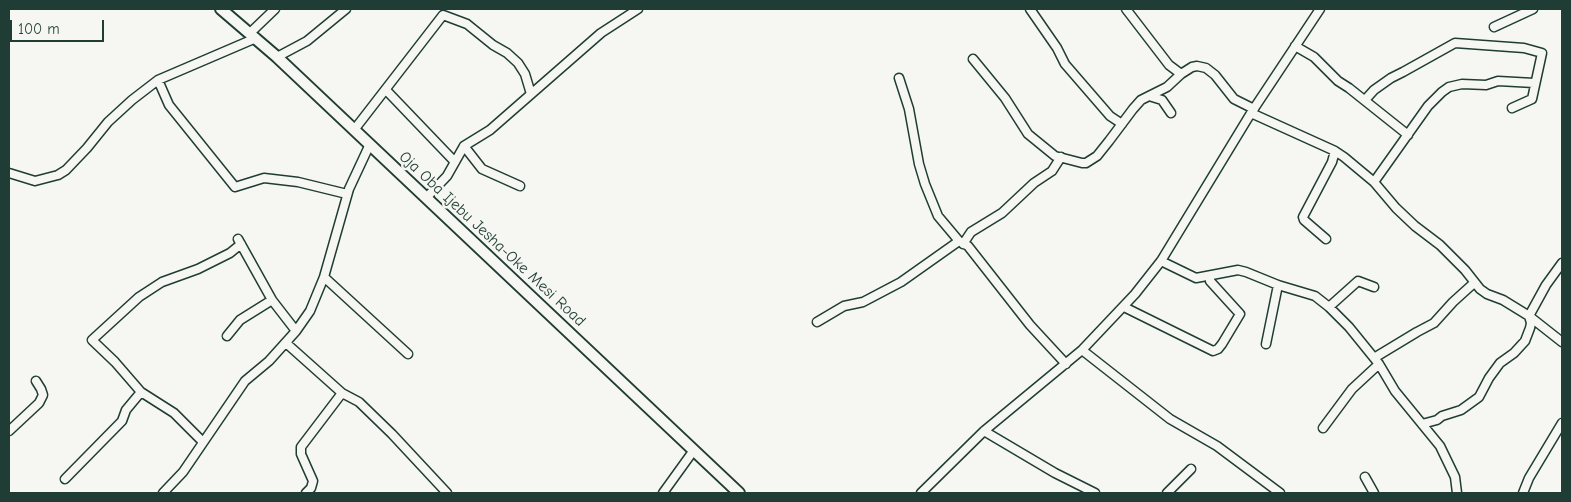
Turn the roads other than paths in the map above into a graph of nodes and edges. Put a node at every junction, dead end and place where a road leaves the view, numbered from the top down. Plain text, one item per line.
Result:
1 (221, 9) edge
2 (275, 9) edge
3 (346, 9) edge
4 (638, 9) edge
5 (1030, 9) edge
6 (1126, 9) edge
7 (1320, 9) edge
8 (1533, 9) edge
9 (1494, 27) dead end
10 (253, 35) junction
11 (1295, 46) junction
12 (277, 57) junction
13 (973, 59) dead end
14 (1181, 74) junction
15 (899, 78) dead end
16 (158, 80) junction
17 (1534, 83) junction
18 (1167, 87) junction
19 (386, 90) junction
20 (532, 94) junction
21 (1149, 96) junction
22 (1162, 100) junction
23 (1365, 100) junction
24 (1512, 108) dead end
25 (1252, 111) junction
26 (1170, 113) dead end
27 (1122, 124) junction
28 (354, 130) junction
29 (1408, 136) junction
30 (370, 144) junction
31 (464, 146) junction
32 (1335, 151) junction
33 (1060, 157) junction
34 (455, 162) junction
35 (9, 173) edge
36 (1373, 183) junction
37 (520, 186) dead end
38 (347, 194) junction
39 (426, 198) junction
40 (1326, 239) dead end
41 (961, 242) junction
42 (1434, 245) dead end
43 (1160, 261) junction
44 (1562, 263) edge
45 (324, 277) junction
46 (1210, 277) junction
47 (1474, 283) junction
48 (1278, 285) junction
49 (1374, 287) dead end
50 (272, 300) junction
51 (1124, 307) junction
52 (1329, 307) junction
53 (1529, 316) junction
54 (816, 322) dead end
55 (296, 331) junction
56 (227, 336) dead end
57 (286, 342) junction
58 (1562, 342) edge
59 (1266, 344) dead end
60 (1082, 350) junction
61 (408, 354) dead end
62 (1376, 361) junction
63 (1066, 364) junction
64 (36, 380) dead end
65 (141, 392) junction
66 (342, 393) junction
67 (1422, 424) junction
68 (1562, 424) edge
69 (1323, 428) dead end
70 (9, 430) edge
71 (984, 431) junction
72 (203, 442) junction
73 (694, 450) junction
74 (1191, 469) dead end
75 (65, 478) dead end
76 (1365, 478) dead end
77 (1084, 490) edge
78 (311, 492) edge
79 (163, 493) edge
80 (447, 493) edge
81 (663, 493) edge
82 (739, 493) edge
83 (920, 493) edge
84 (1094, 493) edge
85 (1167, 493) edge
86 (1280, 493) edge
87 (1374, 493) edge
88 (1457, 493) edge
89 (1523, 493) edge

1 - 10 main road, Oja Oba Ijebu Jesha-Oke Mesi Road
2 - 10 street
3 - 12 street
4 - 20 street
5 - 27 street
6 - 14 street
7 - 11 street
8 - 9 street
10 - 12 main road, Oja Oba Ijebu Jesha-Oke Mesi Road
10 - 16 street
11 - 23 street
11 - 25 street
12 - 28 main road, Oja Oba Ijebu Jesha-Oke Mesi Road
13 - 33 street
14 - 18 street
14 - 25 street
15 - 41 street
16 - 35 street
16 - 38 street
17 - 23 street
17 - 24 street
17 - 29 street
18 - 21 street
18 - 22 street
19 - 20 street
19 - 28 street
19 - 34 street
20 - 31 street
21 - 22 street
21 - 27 street
22 - 26 street
23 - 29 street
25 - 32 street
25 - 43 street
27 - 33 street
28 - 30 main road, Oja Oba Ijebu Jesha-Oke Mesi Road
29 - 36 street
30 - 38 street
30 - 39 main road, Oja Oba Ijebu Jesha-Oke Mesi Road
31 - 34 street
31 - 37 street
32 - 36 street
32 - 40 street
33 - 41 street
34 - 39 street
36 - 42 street
36 - 47 street
38 - 45 street
39 - 73 main road, Oja Oba Ijebu Jesha-Oke Mesi Road
41 - 54 street
41 - 63 street
43 - 46 street
43 - 51 street
44 - 53 street
45 - 55 street
45 - 61 street
46 - 48 street
46 - 51 street
47 - 53 street
47 - 62 street
48 - 52 street
48 - 59 street
49 - 52 street
50 - 55 street
50 - 56 street
50 - 65 street
51 - 60 street
52 - 62 street
53 - 58 street
53 - 67 street
55 - 57 street
57 - 66 street
57 - 72 street
60 - 63 street
60 - 86 street
62 - 67 street
62 - 69 street
63 - 71 street
64 - 70 street
65 - 72 street
65 - 75 street
66 - 78 street
66 - 80 street
67 - 88 street
68 - 89 street
71 - 77 street
71 - 83 street
72 - 79 street
73 - 81 street
73 - 82 main road, Oja Oba Ijebu Jesha-Oke Mesi Road
74 - 85 street
76 - 87 street
77 - 84 street

